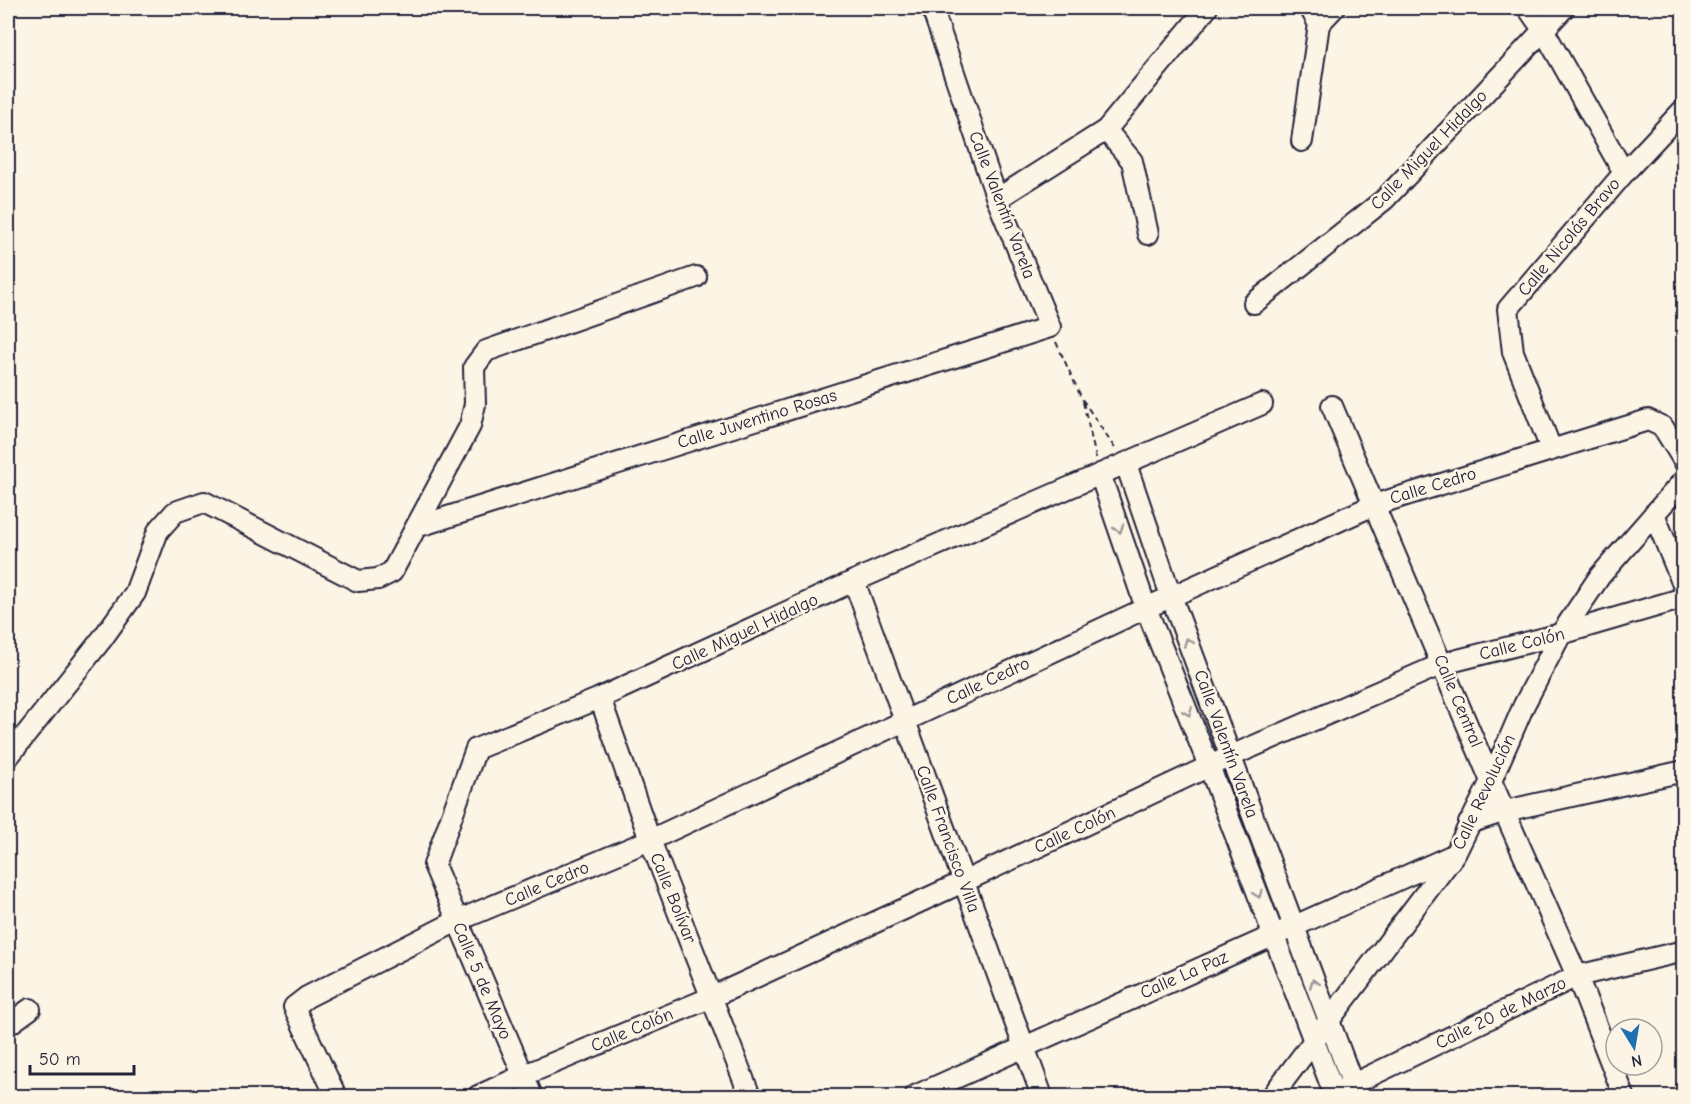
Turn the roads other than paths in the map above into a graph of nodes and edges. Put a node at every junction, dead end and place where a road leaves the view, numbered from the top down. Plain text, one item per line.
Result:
1 (932, 8) edge
2 (1207, 8) edge
3 (1334, 8) edge
4 (1528, 8) edge
5 (1564, 8) edge
6 (1315, 16) edge
7 (1544, 31) junction
8 (1683, 109) edge
9 (1106, 130) junction
10 (1302, 141) dead end
11 (1624, 173) junction
12 (997, 199) junction
13 (1148, 234) dead end
14 (696, 277) dead end
15 (1254, 303) dead end
16 (1050, 327) joint
17 (1262, 404) dead end
18 (1332, 406) dead end
19 (1551, 449) junction
20 (1683, 461) edge
21 (1126, 464) junction
22 (1100, 474) junction
23 (1683, 480) edge
24 (1374, 505) junction
25 (1654, 514) junction
26 (416, 526) junction
27 (854, 581) junction
28 (1683, 587) edge
29 (1171, 596) junction
30 (1683, 597) edge
31 (1146, 608) junction
32 (1561, 634) junction
33 (1442, 664) junction
34 (600, 698) junction
35 (906, 720) junction
36 (1231, 756) junction
37 (8, 757) edge
38 (1209, 766) junction
39 (1683, 771) edge
40 (1491, 781) junction
41 (1505, 811) junction
42 (1469, 823) junction
43 (650, 840) junction
44 (1455, 854) junction
45 (434, 865) joint
46 (963, 882) junction
47 (457, 921) junction
48 (1292, 927) junction
49 (1273, 935) junction
50 (1683, 951) edge
51 (1577, 976) junction
52 (712, 997) junction
53 (30, 1009) dead end
54 (1328, 1019) junction
55 (8, 1025) edge
56 (1314, 1039) junction
57 (1023, 1048) junction
58 (522, 1076) junction
59 (1355, 1091) edge
60 (336, 1096) edge
61 (478, 1096) edge
62 (532, 1096) edge
63 (750, 1096) edge
64 (915, 1096) edge
65 (1042, 1096) edge
66 (1272, 1096) edge
67 (1332, 1096) edge
68 (1624, 1096) edge

1 - 12 street, Calle Valentín Varela
2 - 9 street
3 - 6 street
4 - 7 street
5 - 7 street, Calle Miguel Hidalgo
6 - 10 street
7 - 11 street
7 - 15 street, Calle Miguel Hidalgo
8 - 11 street, Calle Nicolás Bravo
9 - 12 street
9 - 13 street
11 - 19 street, Calle Nicolás Bravo
12 - 16 street, Calle Valentín Varela
14 - 26 street
16 - 26 street, Calle Juventino Rosas
17 - 21 street, Calle Miguel Hidalgo
18 - 24 street, Calle Central
19 - 20 street, Calle Cedro
19 - 24 street, Calle Cedro
21 - 22 street, Calle Miguel Hidalgo
21 - 29 street, Calle Valentín Varela
22 - 27 street, Calle Miguel Hidalgo
22 -> 31 street, Calle Valentín Varela
23 - 25 street, Calle Revolución
24 - 29 street, Calle Cedro
24 - 33 street, Calle Central
25 - 28 street
25 - 32 street, Calle Revolución
26 - 37 street
27 - 34 street, Calle Miguel Hidalgo
27 - 35 street, Calle Francisco Villa
29 - 31 street, Calle Cedro
36 -> 29 street, Calle Valentín Varela
30 - 32 street, Calle Colón
31 - 35 street, Calle Cedro
31 -> 38 street, Calle Valentín Varela
32 - 33 street, Calle Colón
32 - 40 street, Calle Revolución
33 - 36 street, Calle Colón
33 - 40 street, Calle Central
34 - 43 street, Calle Bolívar
34 - 45 street, Calle Miguel Hidalgo
35 - 43 street, Calle Cedro
35 - 46 street, Calle Francisco Villa
36 - 38 street, Calle Colón
36 - 48 street, Calle Valentín Varela
38 - 46 street, Calle Colón
38 -> 49 street, Calle Valentín Varela
39 - 41 street
40 - 41 street, Calle Central
40 - 42 street, Calle Revolución
41 - 42 street
41 - 51 street, Calle Central
42 - 44 street, Calle Revolución
43 - 47 street, Calle Cedro
43 - 52 street, Calle Bolívar
44 - 48 street, Calle La Paz
44 - 54 street, Calle Revolución
45 - 47 street, Calle 5 de Mayo
46 - 52 street, Calle Colón
46 - 57 street, Calle Francisco Villa
47 - 58 street, Calle 5 de Mayo
47 - 60 street, Calle Cedro
48 - 49 street, Calle La Paz
54 -> 48 street, Calle Valentín Varela
49 - 56 street, Calle Valentín Varela
49 - 57 street, Calle La Paz
50 - 51 street, Calle 20 de Marzo
51 - 59 street, Calle 20 de Marzo
51 - 68 street, Calle Central
52 - 58 street, Calle Colón
52 - 63 street, Calle Bolívar
53 - 55 street
54 - 56 street, Calle Revolución
54 - 59 street, Calle Valentín Varela
56 - 66 street, Calle Revolución
56 - 67 street, Calle Valentín Varela
57 - 64 street, Calle La Paz
57 - 65 street, Calle Francisco Villa
58 - 61 street, Calle Colón
58 - 62 street, Calle 5 de Mayo
59 - 67 street, Calle 20 de Marzo

